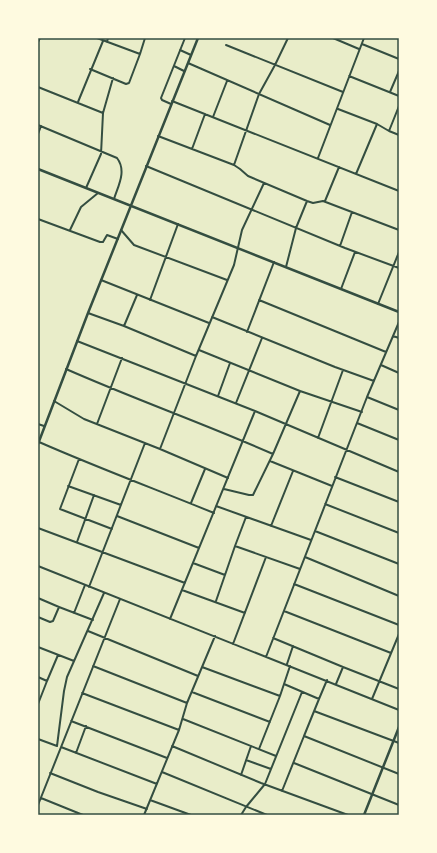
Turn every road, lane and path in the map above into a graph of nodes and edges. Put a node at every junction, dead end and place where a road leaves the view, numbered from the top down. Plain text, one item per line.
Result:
1 (40, 38) edge
2 (97, 38) edge
3 (108, 38) edge
4 (145, 38) edge
5 (185, 38) edge
6 (198, 38) edge
7 (288, 38) edge
8 (333, 38) edge
9 (364, 38) edge
10 (103, 40) junction
11 (38, 42) edge
12 (107, 42) junction
13 (362, 44) junction
14 (226, 45) dead end
15 (359, 49) junction
16 (180, 50) junction
17 (140, 54) junction
18 (191, 55) junction
19 (399, 58) edge
20 (188, 63) junction
21 (275, 65) junction
22 (174, 66) junction
23 (90, 69) junction
24 (184, 71) junction
25 (399, 71) edge
26 (349, 76) junction
27 (114, 78) junction
28 (227, 80) junction
29 (38, 87) edge
30 (343, 92) junction
31 (390, 92) junction
32 (259, 94) junction
33 (399, 96) edge
34 (78, 102) junction
35 (172, 102) junction
36 (399, 106) edge
37 (338, 109) junction
38 (103, 113) junction
39 (205, 114) junction
40 (212, 117) junction
41 (377, 124) junction
42 (38, 125) edge
43 (330, 125) junction
44 (41, 126) junction
45 (246, 131) junction
46 (389, 131) junction
47 (38, 134) edge
48 (399, 135) edge
49 (158, 136) junction
50 (192, 149) junction
51 (101, 151) junction
52 (318, 158) junction
53 (234, 165) junction
54 (146, 166) junction
55 (339, 167) junction
56 (38, 169) edge
57 (356, 174) junction
58 (264, 183) junction
59 (86, 188) junction
60 (399, 191) edge
61 (98, 193) junction
62 (114, 199) junction
63 (307, 201) junction
64 (325, 201) junction
65 (131, 205) junction
66 (250, 210) junction
67 (352, 212) junction
68 (38, 219) edge
69 (178, 224) junction
70 (296, 228) junction
71 (70, 230) junction
72 (121, 230) junction
73 (399, 230) edge
74 (118, 238) junction
75 (340, 246) junction
76 (238, 248) junction
77 (355, 252) junction
78 (399, 252) edge
79 (166, 257) junction
80 (274, 262) junction
81 (393, 266) junction
82 (286, 267) junction
83 (399, 268) edge
84 (101, 280) junction
85 (226, 280) junction
86 (341, 289) junction
87 (137, 295) junction
88 (150, 300) junction
89 (259, 300) junction
90 (378, 304) junction
91 (399, 312) edge
92 (88, 313) junction
93 (212, 317) junction
94 (399, 322) edge
95 (209, 323) junction
96 (124, 326) junction
97 (247, 332) junction
98 (393, 336) junction
99 (262, 338) junction
100 (399, 338) edge
101 (77, 340) junction
102 (199, 350) junction
103 (386, 352) junction
104 (196, 356) junction
105 (122, 358) junction
106 (230, 363) junction
107 (381, 365) junction
108 (66, 369) junction
109 (249, 370) junction
110 (343, 370) junction
111 (399, 373) edge
112 (374, 381) junction
113 (185, 383) junction
114 (110, 389) junction
115 (300, 392) junction
116 (218, 396) junction
117 (367, 397) junction
118 (54, 401) junction
119 (332, 402) junction
120 (236, 404) junction
121 (399, 410) edge
122 (255, 411) junction
123 (362, 412) junction
124 (174, 413) junction
125 (357, 423) junction
126 (38, 424) edge
127 (96, 424) junction
128 (286, 424) junction
129 (44, 426) junction
130 (318, 438) junction
131 (399, 440) edge
132 (243, 441) junction
133 (38, 443) edge
134 (145, 443) junction
135 (160, 449) junction
136 (346, 450) junction
137 (273, 454) junction
138 (79, 459) junction
139 (270, 461) junction
140 (205, 469) junction
141 (293, 470) junction
142 (399, 472) edge
143 (228, 478) junction
144 (335, 478) junction
145 (131, 479) junction
146 (68, 486) junction
147 (332, 486) junction
148 (224, 489) junction
149 (94, 495) junction
150 (399, 502) edge
151 (191, 504) junction
152 (325, 504) junction
153 (121, 505) junction
154 (216, 506) junction
155 (214, 513) junction
156 (117, 516) junction
157 (246, 517) junction
158 (85, 519) junction
159 (271, 526) junction
160 (38, 528) edge
161 (112, 529) junction
162 (315, 531) junction
163 (399, 533) edge
164 (311, 540) junction
165 (77, 542) junction
166 (235, 546) junction
167 (199, 548) junction
168 (102, 552) junction
169 (266, 557) junction
170 (305, 557) junction
171 (193, 563) junction
172 (399, 564) edge
173 (38, 566) edge
174 (300, 569) junction
175 (225, 575) junction
176 (185, 582) junction
177 (294, 584) junction
178 (85, 585) junction
179 (89, 587) junction
180 (182, 590) junction
181 (104, 593) junction
182 (399, 596) edge
183 (38, 598) edge
184 (120, 599) junction
185 (216, 601) junction
186 (59, 607) junction
187 (284, 611) junction
188 (74, 613) junction
189 (245, 613) junction
190 (38, 617) edge
191 (170, 619) junction
192 (93, 620) junction
193 (399, 625) edge
194 (88, 631) junction
195 (399, 634) edge
196 (214, 636) junction
197 (104, 637) junction
198 (273, 638) junction
199 (233, 644) junction
200 (293, 646) junction
201 (38, 647) edge
202 (391, 653) junction
203 (58, 655) junction
204 (266, 657) junction
205 (74, 661) junction
206 (286, 664) junction
207 (93, 666) junction
208 (202, 666) junction
209 (290, 666) junction
210 (343, 667) junction
211 (198, 676) junction
212 (38, 677) edge
213 (327, 680) junction
214 (47, 681) junction
215 (380, 681) junction
216 (284, 684) junction
217 (336, 684) junction
218 (399, 688) edge
219 (192, 692) junction
220 (302, 692) junction
221 (82, 693) junction
222 (280, 696) junction
223 (319, 699) junction
224 (372, 699) junction
225 (188, 703) junction
226 (38, 704) edge
227 (399, 710) edge
228 (314, 711) junction
229 (182, 719) junction
230 (71, 720) junction
231 (270, 722) junction
232 (86, 726) junction
233 (399, 727) edge
234 (179, 730) junction
235 (304, 736) junction
236 (38, 739) edge
237 (394, 740) junction
238 (399, 743) edge
239 (56, 746) junction
240 (172, 746) junction
241 (251, 746) junction
242 (61, 747) junction
243 (259, 749) junction
244 (76, 753) junction
245 (277, 756) junction
246 (167, 758) junction
247 (246, 760) junction
248 (294, 763) junction
249 (382, 768) junction
250 (271, 769) junction
251 (162, 772) junction
252 (50, 774) junction
253 (399, 774) edge
254 (241, 775) junction
255 (157, 784) junction
256 (265, 784) junction
257 (282, 791) junction
258 (372, 795) junction
259 (41, 798) junction
260 (150, 800) junction
261 (38, 804) edge
262 (399, 805) edge
263 (246, 807) junction
264 (147, 809) junction
265 (82, 815) edge
266 (144, 815) edge
267 (191, 815) edge
268 (241, 815) edge
269 (267, 815) edge
270 (348, 815) edge
271 (364, 815) edge

1 - 11 street
2 - 10 street
3 - 12 street
4 - 17 street
5 - 16 street
6 - 18 street
7 - 21 street
8 - 15 street
9 - 13 street
10 - 12 street
10 - 23 street
12 - 17 street
13 - 15 street
13 - 19 street
14 - 21 street
15 - 26 street
16 - 18 street
16 - 22 street
17 - 27 street
18 - 20 street
20 - 24 street
20 - 28 street
21 - 30 street
21 - 32 street
22 - 24 street
22 - 35 street
23 - 27 street
23 - 34 street
24 - 35 street
25 - 31 street
26 - 30 street
26 - 31 street
27 - 38 street
28 - 32 street
28 - 40 street
29 - 34 street
30 - 37 street
31 - 33 street
32 - 43 street
32 - 45 street
34 - 38 street
35 - 39 street
35 - 49 street
36 - 46 street
37 - 41 street
37 - 43 street
38 - 51 street
39 - 40 street
39 - 50 street
40 - 45 street
41 - 46 street
41 - 57 street
42 - 44 street
43 - 52 street
44 - 47 street
44 - 51 street
45 - 52 street
45 - 53 street
46 - 48 street
49 - 50 street
49 - 54 street
50 - 53 street
51 - 59 street
51 - 62 street
52 - 55 street
53 - 58 street
54 - 65 street
54 - 66 street
55 - 57 street
55 - 64 street
56 - 59 street
57 - 60 street
58 - 63 street
58 - 66 street
59 - 61 street
61 - 62 street
61 - 71 street
62 - 65 street
63 - 64 street
63 - 70 street
64 - 67 street
65 - 69 street
65 - 72 street
66 - 70 street
66 - 76 street
67 - 73 street
67 - 75 street
68 - 71 street
69 - 76 street
69 - 79 street
70 - 75 street
70 - 82 street
71 - 74 street
72 - 74 street
72 - 79 street
74 - 84 street
75 - 77 street
76 - 80 street
76 - 85 street
77 - 81 street
77 - 86 street
78 - 81 street
79 - 85 street
79 - 88 street
80 - 82 street
80 - 89 street
81 - 83 street
81 - 90 street
82 - 86 street
84 - 87 street
84 - 92 street
85 - 93 street
86 - 90 street
87 - 88 street
87 - 96 street
88 - 95 street
89 - 97 street
89 - 103 street
90 - 91 street
92 - 96 street
92 - 101 street
93 - 95 street
93 - 97 street
94 - 98 street
95 - 102 street
96 - 104 street
97 - 99 street
98 - 100 street
98 - 103 street
99 - 109 street
99 - 110 street
101 - 105 street
101 - 108 street
102 - 104 street
102 - 106 street
103 - 107 street
104 - 113 street
105 - 113 street
105 - 114 street
106 - 109 street
106 - 116 street
107 - 111 street
107 - 112 street
108 - 114 street
108 - 118 street
109 - 115 street
109 - 120 street
110 - 112 street
110 - 119 street
112 - 117 street
113 - 116 street
113 - 124 street
114 - 124 street
114 - 127 street
115 - 119 street
115 - 128 street
116 - 120 street
117 - 121 street
117 - 123 street
118 - 127 street
118 - 129 street
119 - 123 street
119 - 130 street
120 - 122 street
122 - 128 street
122 - 132 street
123 - 125 street
124 - 132 street
124 - 135 street
125 - 131 street
125 - 136 street
126 - 129 street
127 - 134 street
128 - 130 street
128 - 137 street
129 - 133 street
130 - 136 street
132 - 137 street
132 - 143 street
133 - 138 street
134 - 135 street
134 - 145 street
135 - 140 street
136 - 142 street
136 - 144 street
137 - 139 street
138 - 145 street
138 - 146 street
139 - 141 street
139 - 148 street
140 - 143 street
140 - 151 street
141 - 147 street
141 - 159 street
143 - 148 street
144 - 147 street
144 - 150 street
145 - 151 street
145 - 153 street
146 - 149 street
146 - 158 street
147 - 152 street
148 - 154 street
149 - 153 street
149 - 158 street
151 - 155 street
152 - 162 street
152 - 163 street
153 - 156 street
154 - 155 street
154 - 157 street
155 - 167 street
156 - 161 street
156 - 167 street
157 - 159 street
157 - 166 street
158 - 161 street
158 - 165 street
159 - 164 street
160 - 165 street
161 - 168 street
162 - 164 street
162 - 172 street
164 - 170 street
165 - 168 street
166 - 169 street
166 - 175 street
167 - 171 street
168 - 176 street
168 - 179 street
169 - 174 street
169 - 189 street
170 - 174 street
170 - 182 street
171 - 175 street
171 - 176 street
173 - 178 street
174 - 177 street
175 - 185 street
176 - 180 street
177 - 187 street
177 - 193 street
178 - 179 street
178 - 188 street
179 - 181 street
180 - 185 street
180 - 191 street
181 - 184 street
181 - 192 street
183 - 186 street
184 - 191 street
184 - 197 street
185 - 189 street
186 - 188 street
186 - 190 street
187 - 198 street
187 - 202 street
188 - 192 street
189 - 199 street
191 - 196 street
192 - 194 street
194 - 197 street
194 - 205 street
195 - 202 street
196 - 199 street
196 - 208 street
197 - 207 street
197 - 211 street
198 - 200 street
198 - 204 street
199 - 204 street
200 - 206 street
200 - 210 street
201 - 203 street
202 - 215 street
203 - 205 street
203 - 214 street
204 - 206 street
205 - 239 street
206 - 209 street
207 - 221 street
207 - 225 street
208 - 211 street
208 - 222 street
209 - 213 street
209 - 216 street
210 - 215 street
210 - 217 street
211 - 219 street
212 - 214 street
213 - 217 street
213 - 223 street
214 - 226 street
215 - 218 street
215 - 224 street
216 - 220 street
216 - 222 street
217 - 224 street
219 - 225 street
219 - 231 street
220 - 223 street
220 - 245 street
221 - 230 street
221 - 234 street
222 - 231 street
223 - 228 street
224 - 227 street
225 - 229 street
228 - 235 street
228 - 237 street
229 - 234 street
229 - 241 street
230 - 232 street
230 - 242 street
231 - 243 street
232 - 244 street
232 - 246 street
233 - 237 street
234 - 240 street
235 - 248 street
235 - 249 street
236 - 239 street
237 - 238 street
237 - 249 street
239 - 242 street
240 - 246 street
240 - 254 street
241 - 243 street
241 - 247 street
242 - 244 street
242 - 252 street
243 - 245 street
244 - 255 street
245 - 250 street
246 - 251 street
247 - 250 street
247 - 254 street
248 - 257 street
248 - 258 street
249 - 253 street
249 - 258 street
250 - 256 street
251 - 255 street
251 - 263 street
252 - 259 street
252 - 264 street
254 - 256 street
255 - 260 street
256 - 257 street
256 - 263 street
257 - 270 street
258 - 262 street
258 - 271 street
259 - 261 street
259 - 265 street
260 - 264 street
260 - 267 street
263 - 268 street
263 - 269 street
264 - 266 street

